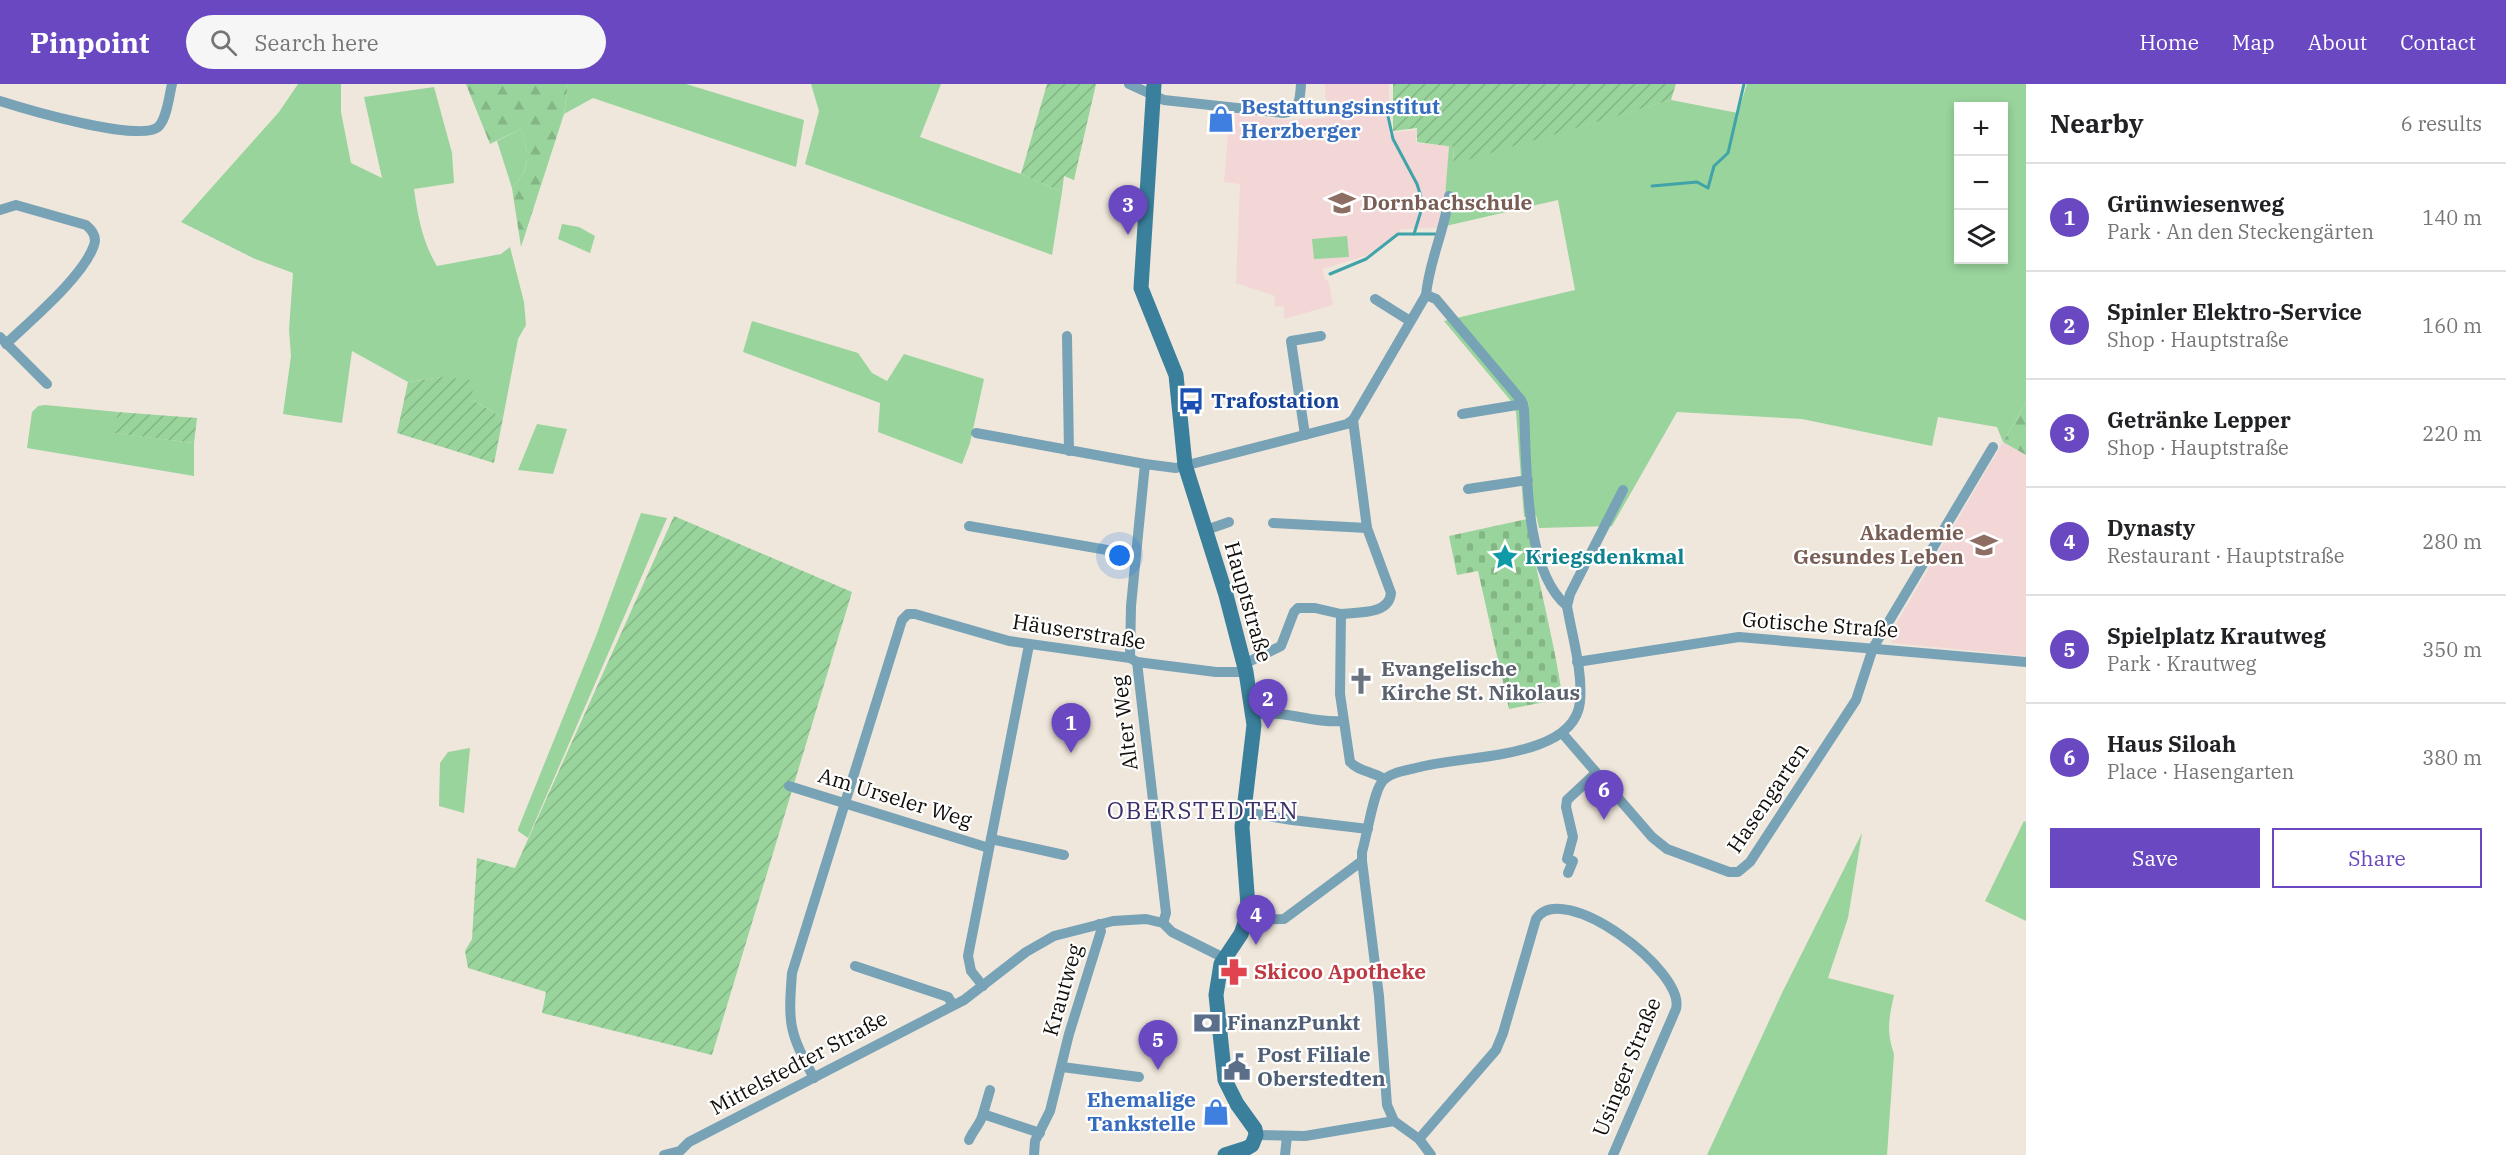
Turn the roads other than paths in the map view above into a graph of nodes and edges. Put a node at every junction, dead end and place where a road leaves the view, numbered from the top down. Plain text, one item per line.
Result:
1 (172, 84) edge
2 (1129, 84) edge
3 (1301, 84) edge
4 (1154, 90) edge
5 (0, 101) edge
6 (1449, 196) dead end
7 (0, 210) edge
8 (1426, 295) junction
9 (1375, 299) dead end
10 (1410, 321) junction
11 (1067, 336) dead end
12 (1321, 336) dead end
13 (3, 340) edge
14 (47, 384) dead end
15 (1523, 404) junction
16 (1462, 414) dead end
17 (1353, 420) junction
18 (976, 433) dead end
19 (1305, 435) junction
20 (1994, 447) dead end
21 (1069, 451) junction
22 (1145, 465) junction
23 (1185, 465) junction
24 (1528, 480) junction
25 (1468, 489) dead end
26 (1623, 490) dead end
27 (1229, 522) dead end
28 (1273, 523) dead end
29 (969, 526) dead end
30 (1367, 528) junction
31 (1206, 530) junction
32 (1136, 555) junction
33 (1567, 606) junction
34 (1341, 614) junction
35 (1029, 645) junction
36 (1873, 648) junction
37 (1134, 660) junction
38 (1577, 662) junction
39 (2026, 662) edge
40 (1245, 668) junction
41 (1254, 715) junction
42 (1343, 721) junction
43 (1562, 733) junction
44 (1596, 773) junction
45 (1383, 779) junction
46 (789, 786) dead end
47 (845, 804) junction
48 (1244, 812) junction
49 (1368, 829) junction
50 (990, 843) junction
51 (1064, 855) dead end
52 (1362, 861) junction
53 (1568, 873) dead end
54 (1246, 920) junction
55 (1163, 923) junction
56 (1099, 924) junction
57 (1224, 958) junction
58 (855, 966) dead end
59 (982, 986) junction
60 (953, 1005) junction
61 (1062, 1066) junction
62 (1139, 1077) dead end
63 (814, 1078) junction
64 (990, 1090) dead end
65 (983, 1114) junction
66 (1394, 1121) junction
67 (1040, 1132) junction
68 (1256, 1135) junction
69 (1287, 1136) junction
70 (1419, 1138) junction
71 (969, 1140) dead end
72 (681, 1151) junction
73 (664, 1155) edge
74 (694, 1155) edge
75 (1034, 1155) edge
76 (1226, 1155) edge
77 (1285, 1155) edge
78 (1420, 1155) edge
79 (1431, 1155) edge
80 (1613, 1155) edge

1 - 5 street
2 - 4 street
3 - 4 street
4 - 23 street, Hauptstraße
6 - 8 street
7 - 13 street
8 - 10 street
8 - 15 street
9 - 10 street
10 - 17 street
11 - 21 street
12 - 19 street
13 - 14 street
15 - 16 street
15 - 24 street
17 - 19 street
17 - 30 street
18 - 21 street
19 - 23 street
20 - 36 street
21 - 22 street
22 - 23 street
22 - 32 street, Alter Weg
23 - 31 street, Hauptstraße
24 - 25 street
24 - 33 street
26 - 33 street
27 - 31 street
28 - 30 street
29 - 32 street
30 - 34 street
31 - 40 street, Hauptstraße
32 - 37 street, Alter Weg
33 - 38 street
34 - 40 street
34 - 42 street
35 - 37 street, Häuserstraße
35 - 47 street, Häuserstraße
35 - 50 street
36 - 38 street, Gotische Straße
36 - 39 street, Gotische Straße
36 - 44 street, Hasengarten
37 - 40 street, Häuserstraße
37 - 55 street, Alter Weg
38 - 43 street
40 - 41 street, Hauptstraße
41 - 42 street
41 - 48 street, Hauptstraße
42 - 45 street
43 - 44 street, Hasengarten
43 - 45 street
44 - 53 street
45 - 49 street
46 - 47 street, Am Urseler Weg
47 - 50 street, Am Urseler Weg
47 - 63 street
48 - 49 street
48 - 54 street, Hauptstraße
49 - 52 street
50 - 51 street, Am Urseler Weg
50 - 59 street
52 - 54 street
52 - 66 street
54 - 57 street, Hauptstraße
55 - 56 street, Mittelstedter Straße
55 - 57 street, Mittelstedter Straße
56 - 59 street, Mittelstedter Straße
56 - 61 street, Krautweg
57 - 68 street, Hauptstraße
58 - 60 street, Mittelstedter Straße
59 - 60 street, Mittelstedter Straße
60 - 63 street, Mittelstedter Straße
61 - 62 street, Krautweg
61 - 67 street, Krautweg
63 - 72 street, Mittelstedter Straße
64 - 65 street
65 - 67 street
65 - 71 street
66 - 69 street
66 - 70 street
67 - 75 street, Krautweg
68 - 69 street
68 - 76 street
69 - 77 street
70 - 78 street
70 - 79 street
70 - 80 street, Usinger Straße
72 - 73 street, Mittelstedter Straße
72 - 74 street

